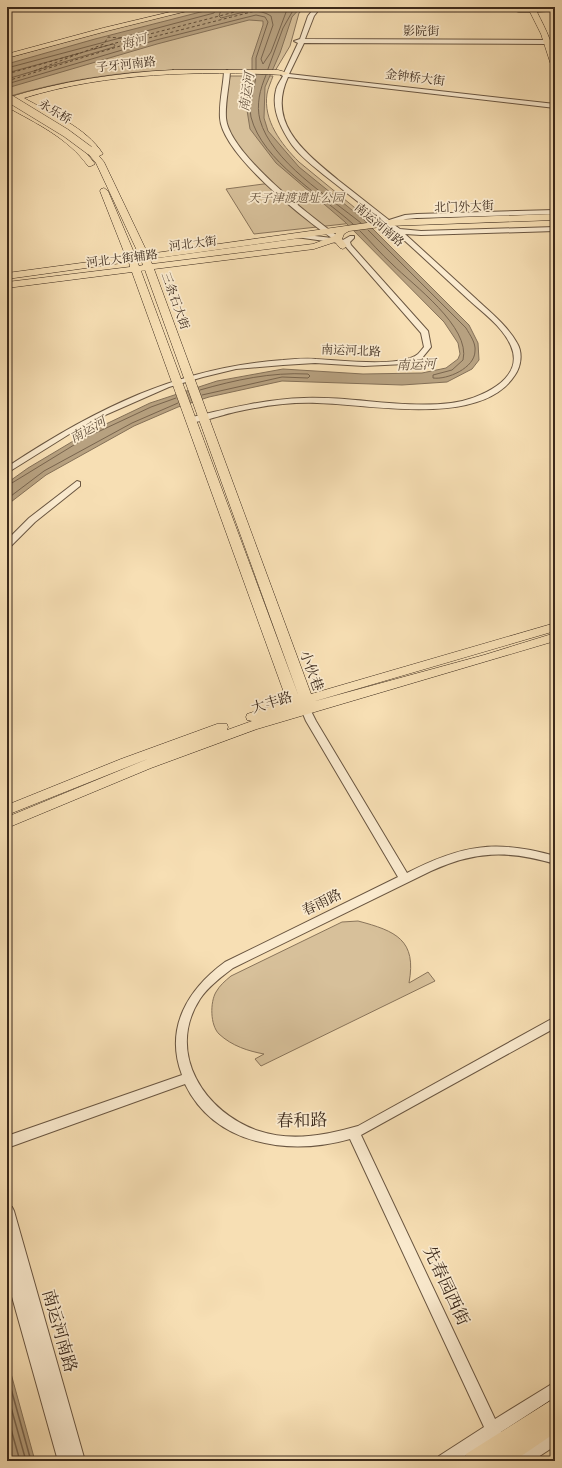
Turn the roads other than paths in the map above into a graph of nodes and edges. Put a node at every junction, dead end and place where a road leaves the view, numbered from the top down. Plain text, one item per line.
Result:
1 (192, 7) edge
2 (200, 7) edge
3 (312, 7) edge
4 (318, 7) edge
5 (499, 7) edge
6 (522, 7) edge
7 (532, 8) edge
8 (541, 8) edge
9 (555, 9) edge
10 (295, 41) junction
11 (302, 41) junction
12 (551, 42) edge
13 (7, 55) edge
14 (555, 65) edge
15 (225, 73) junction
16 (279, 74) junction
17 (272, 96) dead end
18 (7, 97) edge
19 (18, 98) junction
20 (7, 102) edge
21 (555, 103) edge
22 (555, 106) edge
23 (7, 109) edge
24 (272, 109) dead end
25 (84, 150) junction
26 (96, 163) junction
27 (555, 212) edge
28 (555, 216) edge
29 (555, 223) edge
30 (385, 228) junction
31 (555, 229) edge
32 (335, 239) junction
33 (171, 256) junction
34 (140, 261) junction
35 (84, 268) junction
36 (7, 270) edge
37 (7, 276) edge
38 (7, 280) edge
39 (7, 285) edge
40 (189, 379) junction
41 (177, 383) junction
42 (199, 403) joint
43 (189, 414) junction
44 (204, 417) junction
45 (7, 464) edge
46 (7, 470) edge
47 (78, 484) dead end
48 (7, 545) edge
49 (555, 627) edge
50 (555, 637) edge
51 (302, 704) junction
52 (129, 766) junction
53 (7, 810) edge
54 (7, 823) edge
55 (555, 860) edge
56 (405, 879) junction
57 (555, 1022) edge
58 (187, 1078) junction
59 (352, 1132) junction
60 (7, 1142) edge
61 (7, 1211) edge
62 (7, 1255) edge
63 (555, 1389) edge
64 (555, 1407) edge
65 (555, 1422) edge
66 (555, 1437) edge
67 (504, 1452) edge
68 (65, 1461) edge
69 (78, 1461) edge
70 (444, 1461) edge
71 (473, 1461) edge

1 - 13 main road
2 - 13 main road
3 - 10 street, 南运河南路
4 - 11 street, 南运河南路
5 - 7 main road
6 - 7 main road
7 - 8 main road
7 - 12 main road
8 - 9 main road
8 - 12 main road
10 - 11 street, 影院街
10 - 16 street, 南运河南路
11 - 12 street, 影院街
11 - 16 street, 南运河南路
12 - 14 main road
15 - 16 main road, 子牙河南路
15 - 19 main road, 子牙河南路
15 - 32 street, 南运河北路
16 - 17 street, 南运河南路
16 - 21 street, 金钟桥大街
16 - 22 street, 金钟桥大街
16 - 30 street, 南运河南路
18 - 25 main road, 永乐桥, bridge
19 - 20 main road, 子牙河南路
19 - 26 main road, 三条石大街
20 - 25 main road, 永乐桥
23 - 26 main road, 三条石大街
24 - 30 street, 南运河南路
25 - 26 main road, 三条石大街
26 - 34 main road, 三条石大街
26 - 34 main road, 三条石大街
27 - 30 street
28 - 30 main road, 北门外大街
29 - 30 main road, 北门外大街
30 - 31 street
30 - 32 main road, 河北大街
30 - 32 main road
30 - 44 street, 南运河南路
32 - 33 main road, 河北大街
32 - 33 main road, 河北大街
32 - 34 main road, 河北大街辅路
32 - 34 main road, 河北大街辅路
32 - 40 street, 南运河北路
33 - 34 main road
33 - 34 main road
34 - 35 main road
34 - 35 main road
34 - 36 main road, 河北大街辅路
34 - 39 main road, 河北大街辅路
34 - 40 main road, 三条石大街
34 - 41 main road, 三条石大街
35 - 37 main road
35 - 38 main road
40 - 41 street, 南运河北路
40 - 42 main road, 三条石大街
41 - 43 main road, 三条石大街
41 - 45 street, 南运河北路
41 - 46 street, 南运河北路
42 - 44 main road, 小伙巷
43 - 44 street, 南运河南路
43 - 51 main road, 小伙巷
44 - 51 main road, 小伙巷
47 - 48 street
49 - 51 main road, 大丰路
50 - 51 main road, 大丰路
51 - 52 main road, 大丰路
51 - 56 street
52 - 53 main road, 大丰路
52 - 54 main road, 大丰路
55 - 56 street, 春雨路
56 - 58 street, 春雨路
57 - 59 street, 春和路
58 - 59 street, 春和路
58 - 60 street
59 - 67 street, 先春园西街
61 - 69 street, 南运河南路
62 - 68 street, 南运河南路
63 - 67 street
64 - 67 main road
65 - 67 main road
66 - 67 street
67 - 70 street
67 - 71 main road

